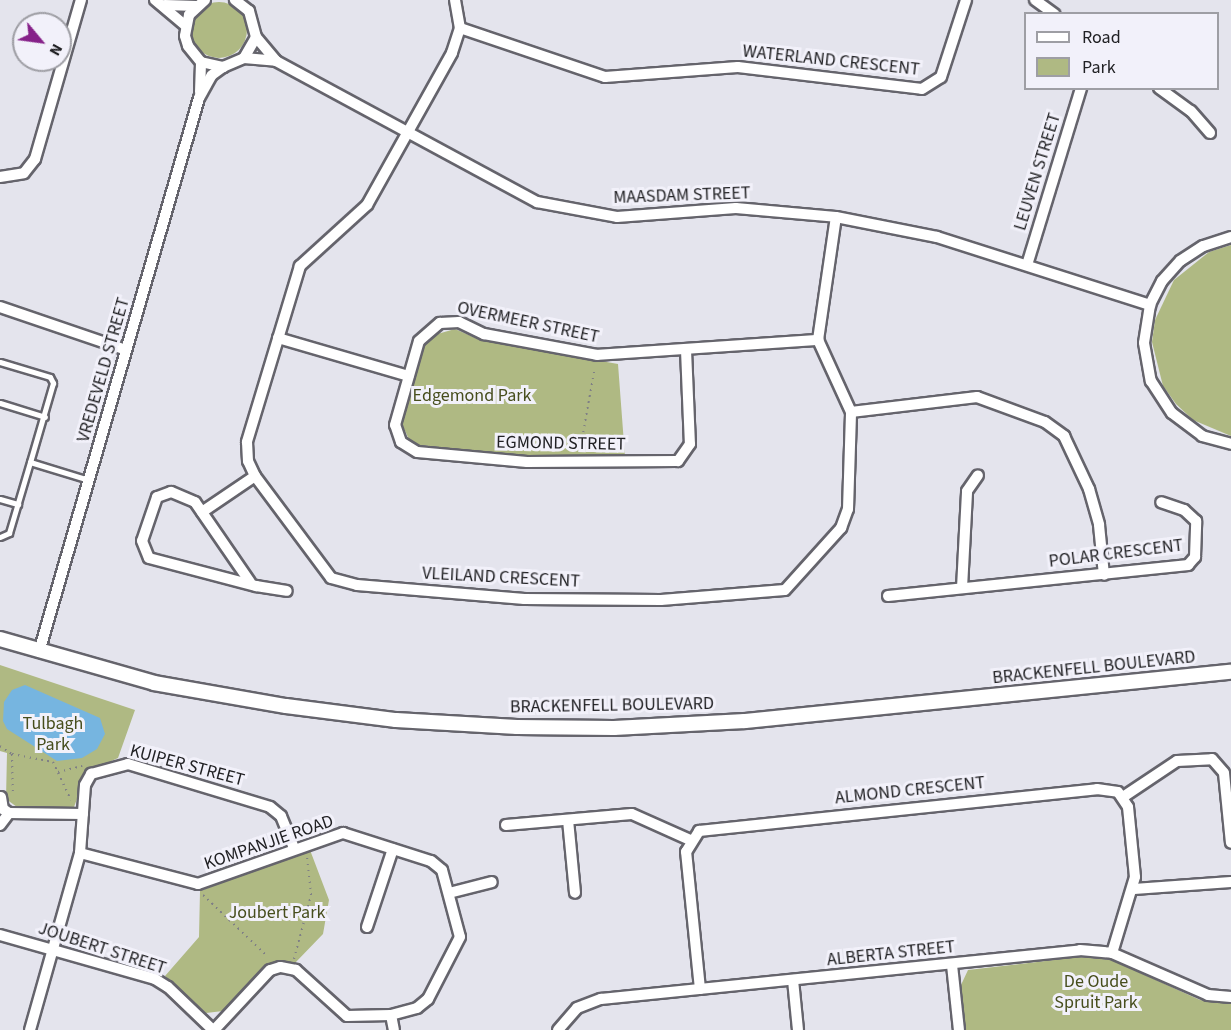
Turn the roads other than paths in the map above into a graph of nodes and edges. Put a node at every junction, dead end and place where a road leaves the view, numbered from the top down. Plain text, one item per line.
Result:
1 (81, 0) edge
2 (235, 0) edge
3 (455, 0) edge
4 (966, 0) edge
5 (1035, 0) edge
6 (160, 2) edge
7 (201, 3) edge
8 (250, 6) edge
9 (1051, 12) edge
10 (186, 26) junction
11 (460, 28) junction
12 (256, 36) junction
13 (244, 58) junction
14 (276, 61) junction
15 (201, 62) junction
16 (223, 67) junction
17 (1080, 90) edge
18 (1162, 90) edge
19 (199, 98) junction
20 (406, 133) junction
21 (1210, 133) dead end
22 (0, 177) edge
23 (836, 217) junction
24 (1231, 237) edge
25 (1027, 265) junction
26 (1150, 305) junction
27 (0, 307) edge
28 (278, 338) junction
29 (818, 340) junction
30 (126, 350) junction
31 (687, 350) junction
32 (0, 362) edge
33 (409, 376) junction
34 (0, 402) edge
35 (851, 412) junction
36 (45, 417) junction
37 (1231, 444) edge
38 (30, 462) junction
39 (978, 475) dead end
40 (255, 476) junction
41 (89, 480) junction
42 (0, 499) edge
43 (1161, 502) dead end
44 (18, 504) junction
45 (202, 512) junction
46 (0, 537) edge
47 (1104, 575) junction
48 (250, 582) junction
49 (962, 588) junction
50 (287, 591) dead end
51 (888, 596) dead end
52 (0, 639) edge
53 (39, 652) junction
54 (1231, 672) edge
55 (1, 797) edge
56 (1123, 797) junction
57 (12, 813) junction
58 (78, 814) junction
59 (568, 820) junction
60 (0, 825) edge
61 (506, 825) dead end
62 (690, 840) junction
63 (1231, 843) edge
64 (294, 849) junction
65 (393, 849) junction
66 (81, 853) junction
67 (492, 882) dead end
68 (1231, 882) edge
69 (1134, 889) junction
70 (449, 893) junction
71 (575, 893) dead end
72 (367, 927) dead end
73 (0, 935) edge
74 (51, 949) junction
75 (1112, 953) junction
76 (952, 965) junction
77 (793, 980) junction
78 (700, 989) junction
79 (1231, 997) edge
80 (391, 1015) junction
81 (30, 1030) edge
82 (213, 1030) edge
83 (394, 1030) edge
84 (558, 1030) edge
85 (798, 1030) edge
86 (959, 1030) edge

1 - 22 street
2 - 8 street
3 - 11 street
4 - 11 street, WATERLAND CRESCENT
5 - 9 street
6 - 7 street
6 - 10 street
7 - 10 street
8 - 12 street
10 - 15 street
11 - 20 street, VLEILAND CRESCENT
12 - 13 street
12 - 14 street, MAASDAM STREET
13 - 14 street, MAASDAM STREET
13 - 16 street
14 - 20 street, MAASDAM STREET
15 - 16 street
15 - 19 street, VREDEVELD STREET
16 - 19 street, VREDEVELD STREET
17 - 25 street, LEUVEN STREET
18 - 21 street
19 - 30 street, VREDEVELD STREET
20 - 23 street, MAASDAM STREET
20 - 28 street, VLEILAND CRESCENT
23 - 25 street, MAASDAM STREET
23 - 29 street
24 - 26 street
25 - 26 street, MAASDAM STREET
26 - 37 street
27 - 30 street
28 - 33 street
28 - 40 street, VLEILAND CRESCENT
29 - 31 street, OVERMEER STREET
29 - 35 street, VLEILAND CRESCENT
30 - 41 street, VREDEVELD STREET
31 - 33 street, OVERMEER STREET
31 - 33 street, EGMOND STREET
32 - 36 lane
34 - 36 lane
35 - 40 street, VLEILAND CRESCENT
35 - 47 street
36 - 38 lane
38 - 41 lane
38 - 44 lane
39 - 49 street
40 - 45 street
41 - 53 street, VREDEVELD STREET
42 - 44 lane
43 - 47 street, POLAR CRESCENT
44 - 46 lane
45 - 48 street
45 - 48 street
47 - 49 street, POLAR CRESCENT
48 - 50 street
49 - 51 street, POLAR CRESCENT
52 - 53 street, BRACKENFELL BOULEVARD
53 - 54 street, BRACKENFELL BOULEVARD
55 - 57 street
56 - 62 street, ALMOND CRESCENT
56 - 63 street
56 - 69 street
57 - 58 street
57 - 60 street
58 - 64 street, KUIPER STREET
58 - 66 street
59 - 61 street
59 - 62 street
59 - 71 street
62 - 78 street
64 - 65 street, KOMPANJIE ROAD
64 - 66 street, KOMPANJIE ROAD
65 - 70 street, KOMPANJIE ROAD
65 - 72 street
66 - 74 street
67 - 70 street
68 - 69 street
69 - 75 street
70 - 80 street, KOMPANJIE ROAD
73 - 74 street, JOUBERT STREET
74 - 81 street
74 - 82 street, JOUBERT STREET
75 - 76 street, ALBERTA STREET
75 - 79 street, ALBERTA STREET
76 - 77 street, ALBERTA STREET
76 - 86 street
77 - 78 street, ALBERTA STREET
77 - 85 street
78 - 84 street, ALBERTA STREET
80 - 82 street, KOMPANJIE ROAD
80 - 83 street

